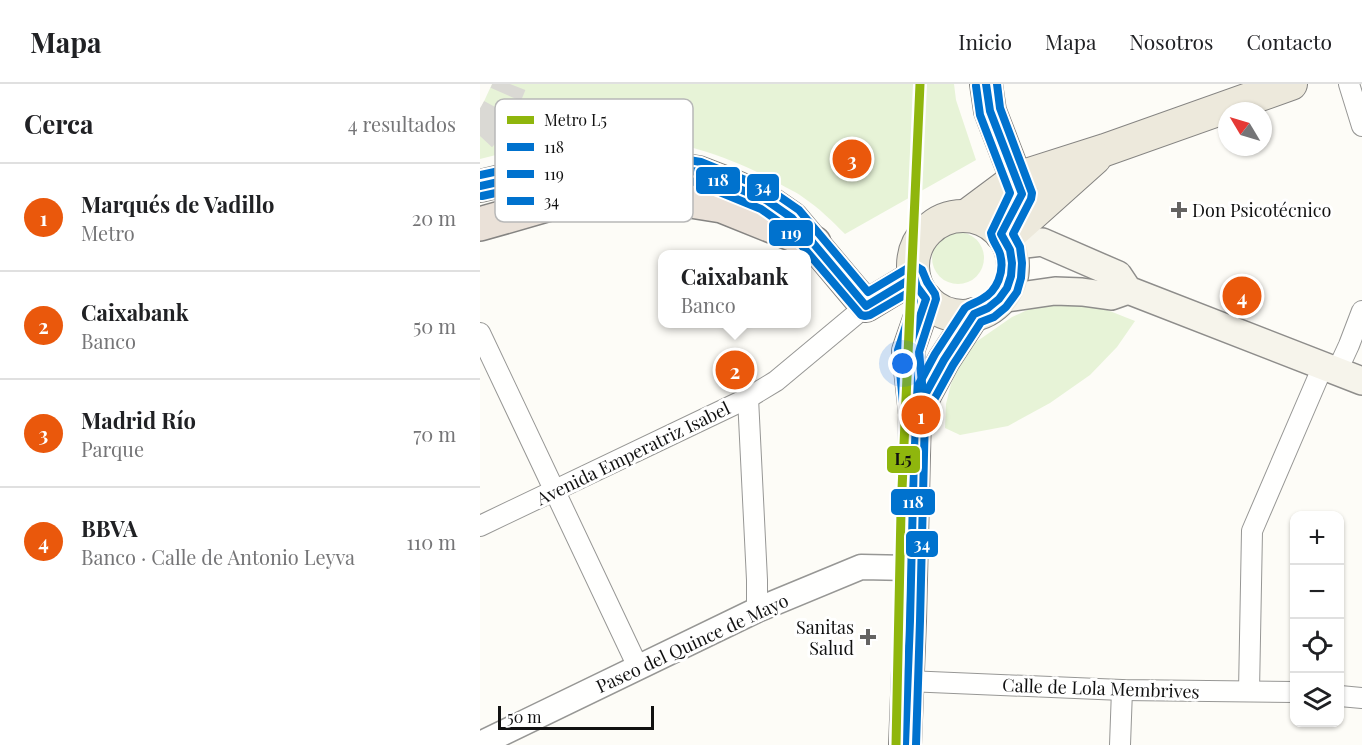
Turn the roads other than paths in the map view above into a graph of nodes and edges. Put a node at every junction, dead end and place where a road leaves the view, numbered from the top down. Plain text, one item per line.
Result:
1 (986, 84) edge
2 (1291, 84) edge
3 (1349, 84) edge
4 (1362, 126) edge
5 (1105, 150) junction
6 (693, 171) edge
7 (1017, 178) junction
8 (495, 182) edge
9 (480, 186) edge
10 (693, 201) edge
11 (966, 216) junction
12 (495, 220) edge
13 (480, 224) edge
14 (1005, 240) junction
15 (814, 243) junction
16 (920, 288) junction
17 (1128, 290) junction
18 (866, 306) junction
19 (987, 307) junction
20 (1362, 310) edge
21 (480, 333) edge
22 (1330, 368) junction
23 (1362, 381) edge
24 (748, 398) junction
25 (915, 414) junction
26 (554, 490) junction
27 (480, 526) edge
28 (911, 568) junction
29 (757, 610) junction
30 (638, 667) junction
31 (907, 681) junction
32 (1122, 690) junction
33 (1249, 691) junction
34 (1290, 692) edge
35 (1344, 696) edge
36 (1362, 698) edge
37 (480, 744) edge
38 (905, 745) edge
39 (1120, 745) edge

1 - 7 main road
2 - 5 main road
3 - 4 street
5 - 7 main road
5 - 14 main road
6 - 15 main road
7 - 11 main road
7 - 14 main road
8 - 9 main road
10 - 15 highway
11 - 14 main road
11 - 16 main road
12 - 13 highway
14 - 17 main road
14 - 19 main road
15 - 18 main road
16 - 18 main road
16 - 19 main road
16 - 25 main road
17 - 19 main road
17 - 22 main road
18 - 24 street, Avenida Emperatriz Isabel
19 - 25 main road
20 - 22 street
21 - 26 street
22 - 23 main road
22 - 33 street
24 - 26 street, Avenida Emperatriz Isabel
24 - 29 street
25 - 28 main road
26 - 27 street, Avenida Emperatriz Isabel
26 - 30 street
28 - 29 street, Paseo del Quince de Mayo
28 - 31 main road
29 - 30 street, Paseo del Quince de Mayo
30 - 37 street, Paseo del Quince de Mayo
31 - 32 street, Calle de Lola Membrives
31 - 38 main road
32 - 33 street, Calle de Lola Membrives
32 - 39 street
33 - 34 street, Calle de Lola Membrives
35 - 36 street

